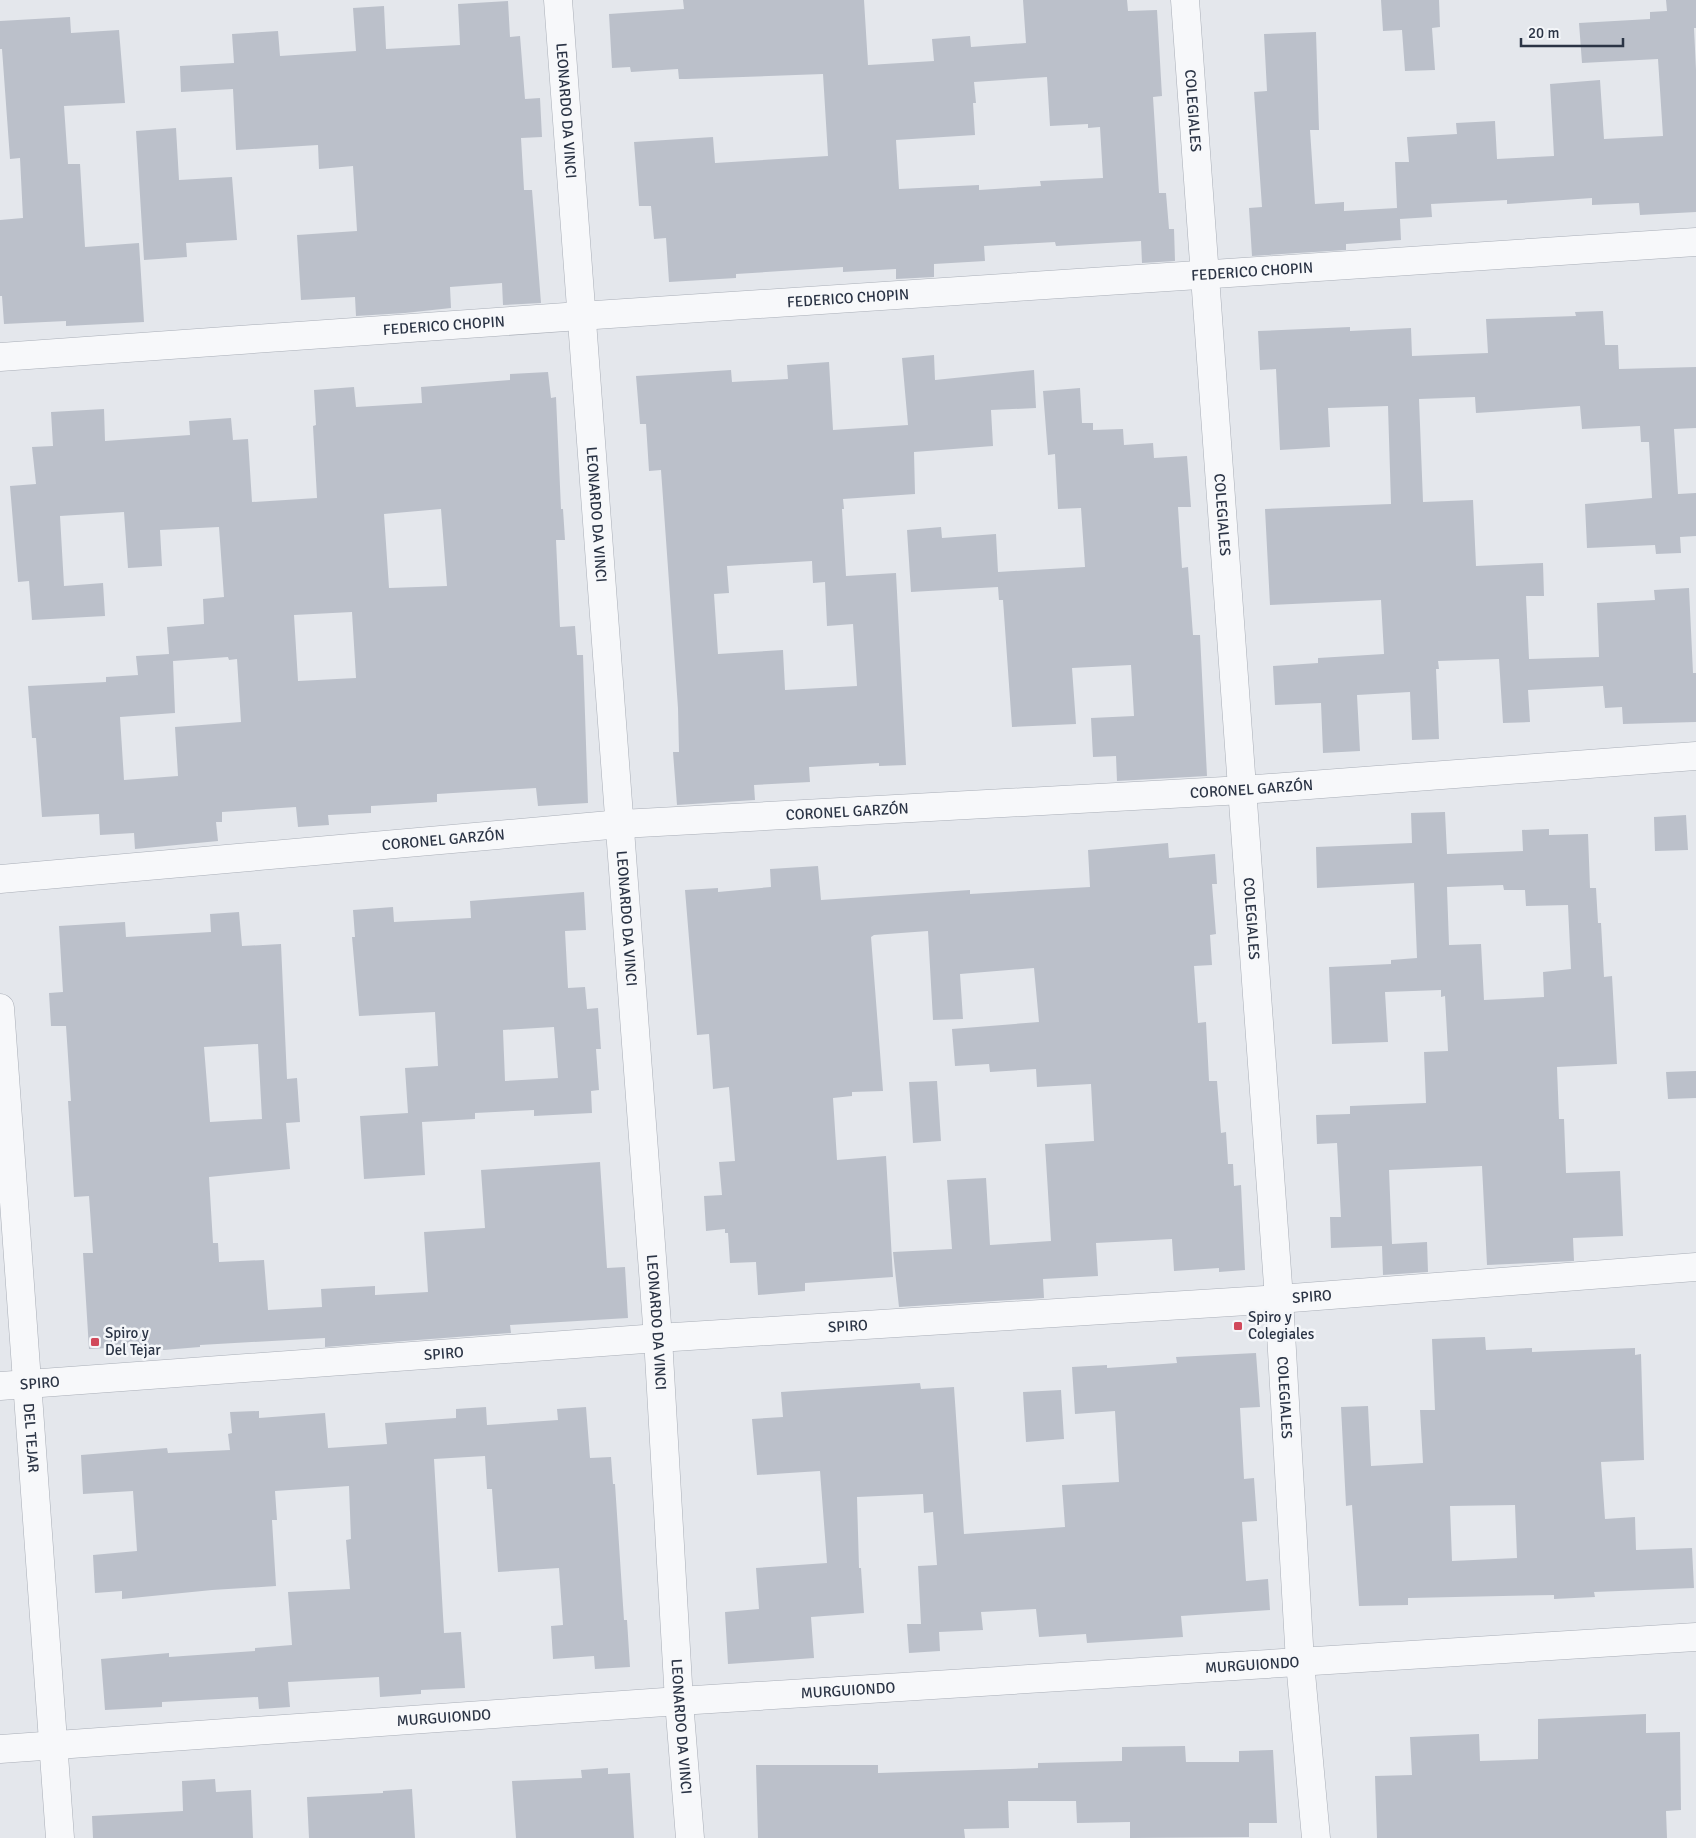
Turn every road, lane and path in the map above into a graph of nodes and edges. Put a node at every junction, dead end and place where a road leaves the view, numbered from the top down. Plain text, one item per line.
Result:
1 (558, 0) edge
2 (1185, 0) edge
3 (1696, 242) edge
4 (1204, 276) junction
5 (580, 316) junction
6 (0, 357) edge
7 (1696, 756) edge
8 (1243, 790) junction
9 (621, 824) junction
10 (0, 879) edge
11 (0, 1008) edge
12 (1696, 1267) edge
13 (1279, 1299) junction
14 (658, 1338) junction
15 (0, 1386) edge
16 (28, 1386) junction
17 (1696, 1636) edge
18 (1300, 1662) junction
19 (679, 1701) junction
20 (53, 1745) junction
21 (0, 1749) edge
22 (60, 1838) edge
23 (690, 1838) edge
24 (1316, 1838) edge

1 - 5 street, LEONARDO DA VINCI
2 - 4 street, COLEGIALES
3 - 4 street, FEDERICO CHOPIN
4 - 5 street, FEDERICO CHOPIN
4 - 8 street, COLEGIALES
5 - 6 street, FEDERICO CHOPIN
5 - 9 street, LEONARDO DA VINCI
7 - 8 street, CORONEL GARZÓN
8 - 9 street, CORONEL GARZÓN
8 - 13 street, COLEGIALES
9 - 10 street, CORONEL GARZÓN
9 - 14 street, LEONARDO DA VINCI
11 - 16 street, DEL TEJAR
12 - 13 street, SPIRO
13 - 14 street, SPIRO
13 - 18 street, COLEGIALES
14 - 16 street, SPIRO
14 - 19 street, LEONARDO DA VINCI
15 - 16 street, SPIRO
16 - 20 street, DEL TEJAR
17 - 18 street, MURGUIONDO
18 - 19 street, MURGUIONDO
18 - 24 street, COLEGIALES
19 - 20 street, MURGUIONDO
19 - 23 street, LEONARDO DA VINCI
20 - 21 street, MURGUIONDO
20 - 22 street, DEL TEJAR

